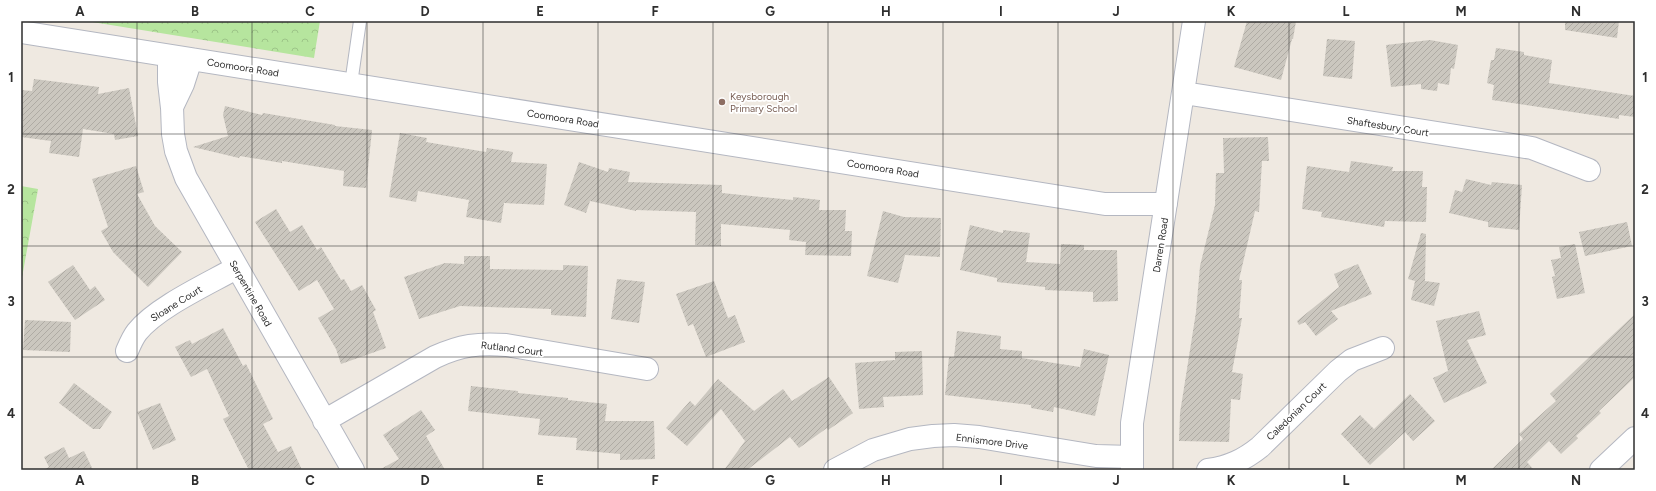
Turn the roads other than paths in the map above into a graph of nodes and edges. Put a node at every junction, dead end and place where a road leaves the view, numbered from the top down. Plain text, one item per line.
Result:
1 (23, 21) edge
2 (360, 21) edge
3 (1194, 21) edge
4 (21, 32) edge
5 (169, 56) junction
6 (191, 59) junction
7 (351, 84) junction
8 (1184, 93) junction
9 (172, 108) junction
10 (1589, 170) dead end
11 (1105, 204) junction
12 (1166, 204) junction
13 (1163, 226) junction
14 (236, 268) junction
15 (1383, 348) dead end
16 (127, 351) dead end
17 (648, 369) dead end
18 (324, 421) junction
19 (1635, 438) edge
20 (1132, 463) edge
21 (353, 470) edge
22 (835, 470) edge
23 (1208, 470) edge
24 (1601, 470) edge

1 - 4 street
2 - 7 lane
3 - 8 street, Darren Road
4 - 5 street, Coomoora Road
5 - 6 street, Coomoora Road
5 - 9 street, Serpentine Road
6 - 7 street, Coomoora Road
6 - 9 street, Serpentine Road
7 - 11 street, Coomoora Road
8 - 10 street, Shaftesbury Court
8 - 12 street, Darren Road
9 - 14 street, Serpentine Road
11 - 12 street, Coomoora Road
11 - 13 street, Coomoora Road
12 - 13 street, Darren Road
13 - 20 street, Darren Road
14 - 16 street, Sloane Court
14 - 18 street, Serpentine Road
15 - 23 street, Caledonian Court
17 - 18 street, Rutland Court
18 - 21 street, Serpentine Road
19 - 24 street
20 - 22 street, Ennismore Drive

